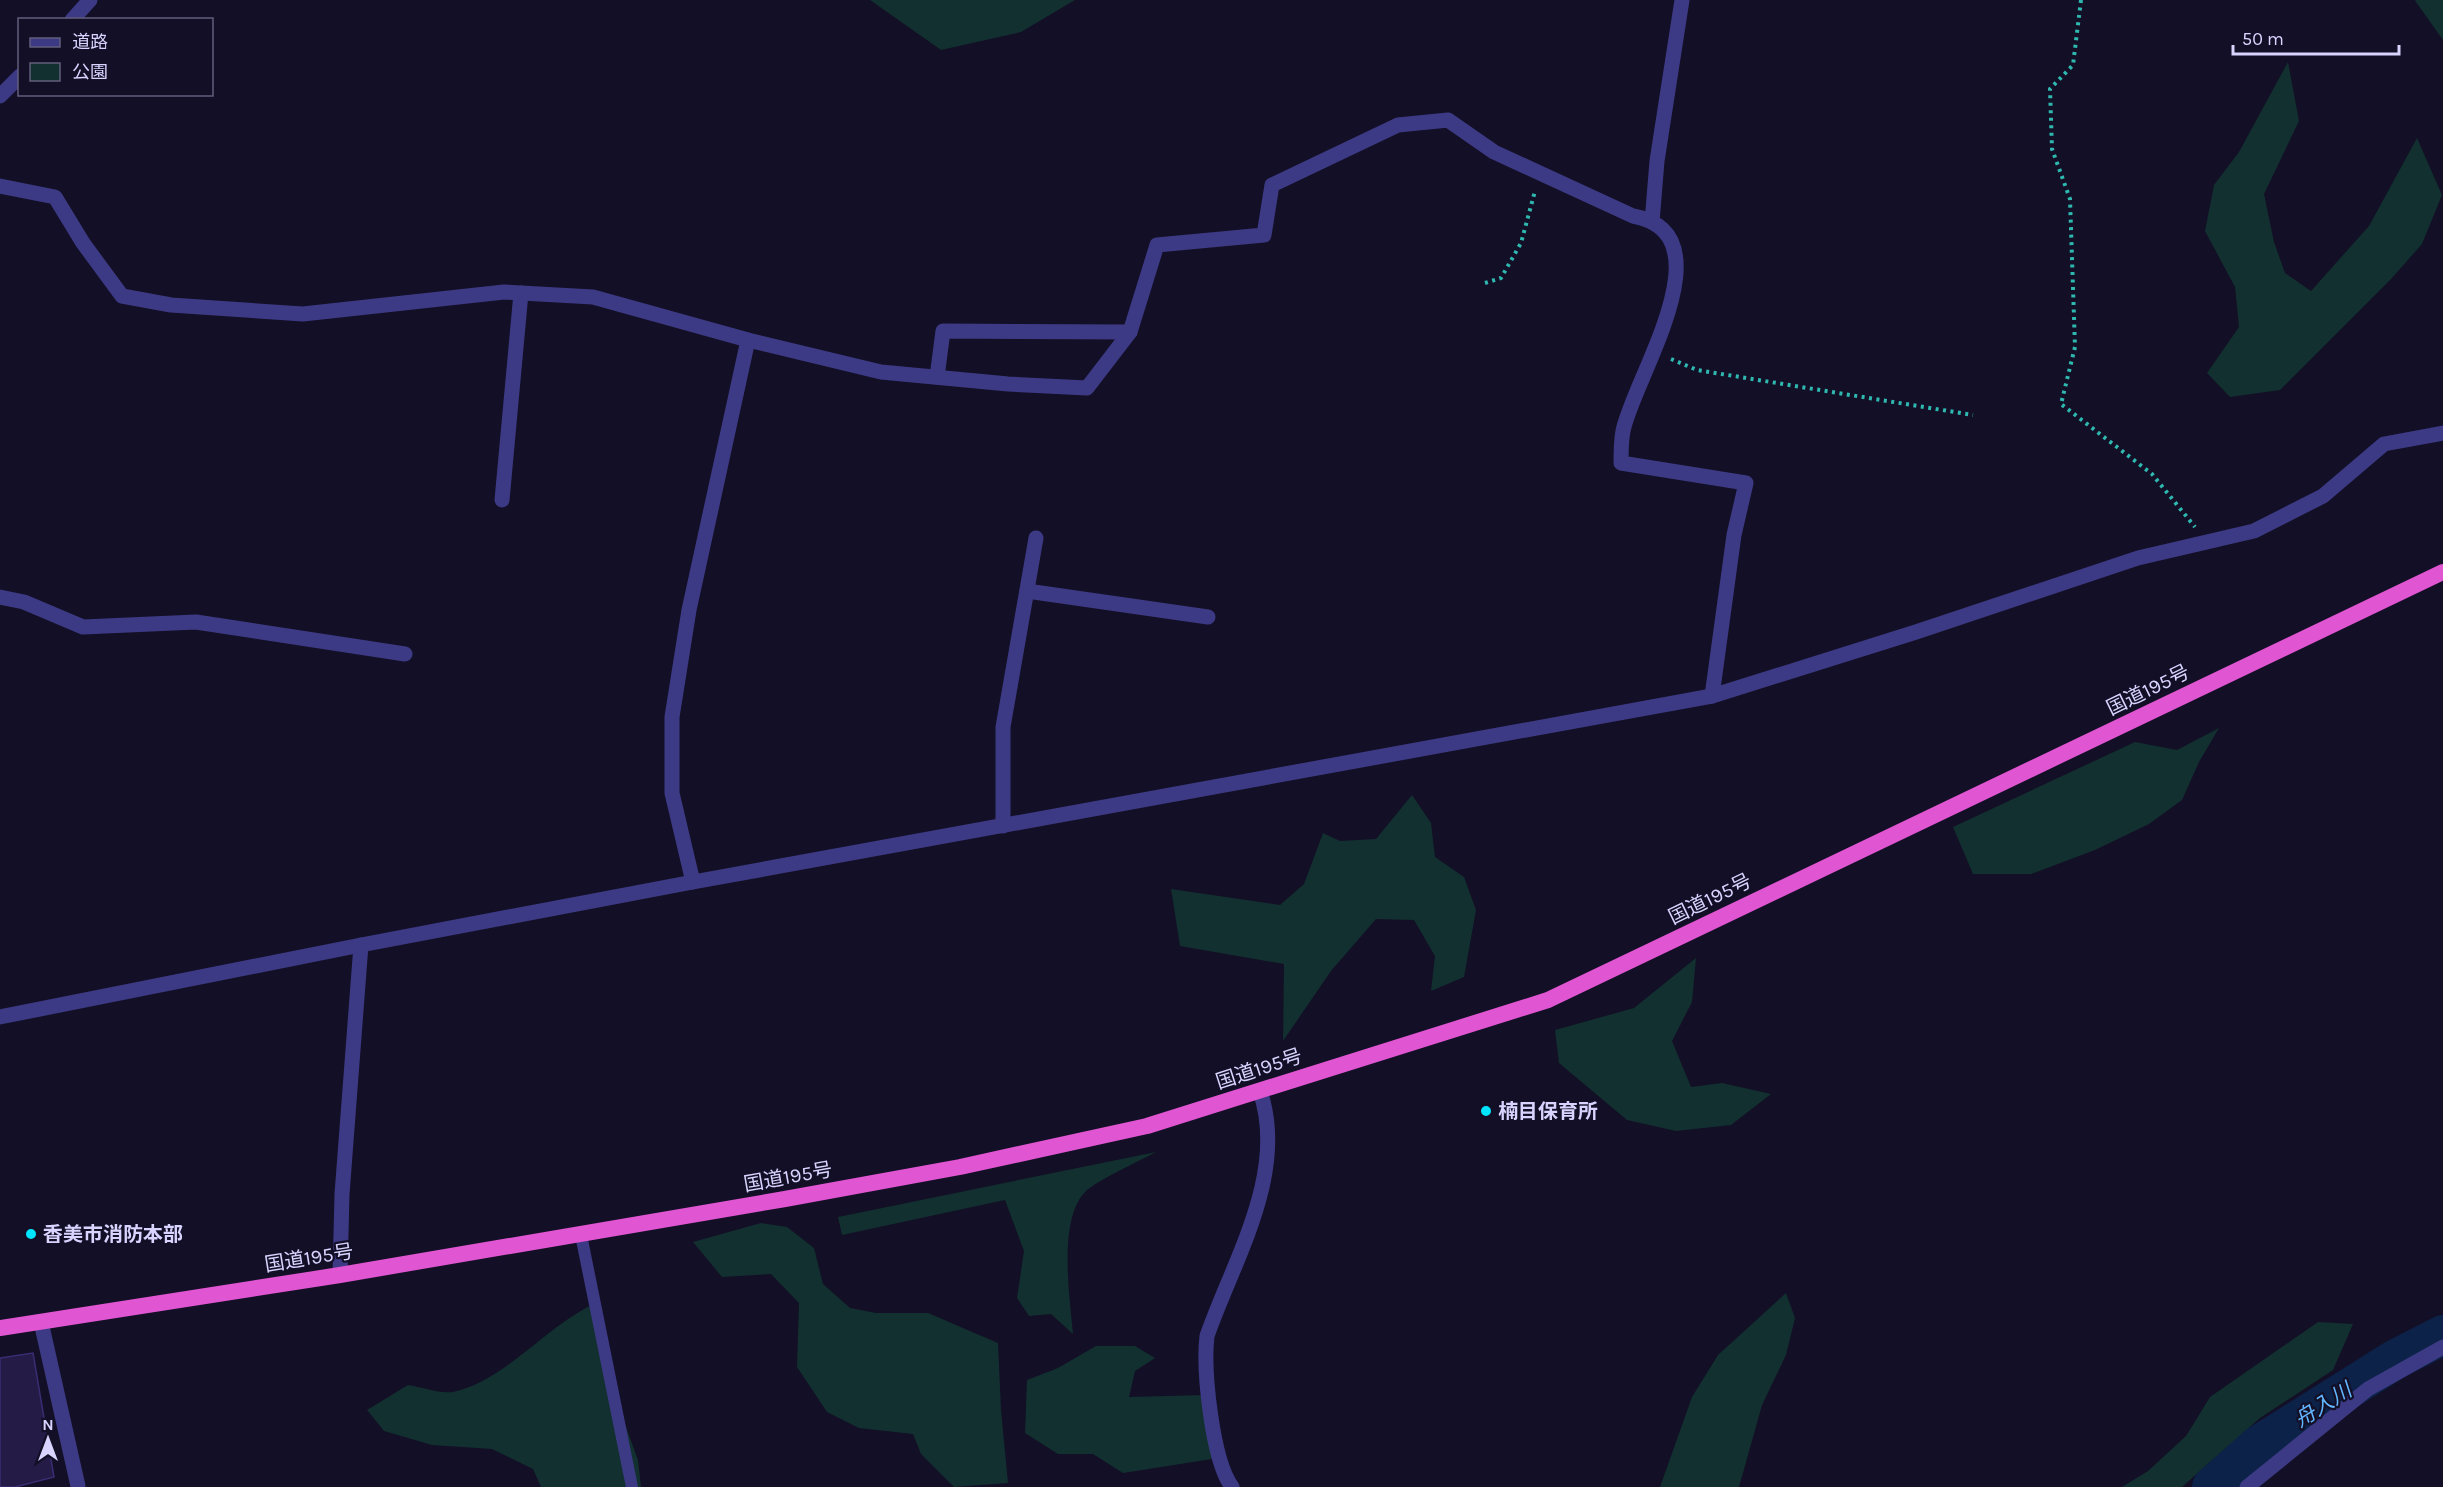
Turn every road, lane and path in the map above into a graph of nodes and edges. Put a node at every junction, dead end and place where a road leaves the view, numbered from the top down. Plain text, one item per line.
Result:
1 (90, 0) edge
2 (1682, 0) edge
3 (2081, 0) edge
4 (74, 18) edge
5 (18, 78) edge
6 (0, 96) edge
7 (1541, 173) junction
8 (0, 186) edge
9 (1652, 222) junction
10 (1485, 283) dead end
11 (521, 293) junction
12 (1130, 332) junction
13 (748, 340) junction
14 (1654, 351) junction
15 (937, 377) junction
16 (1973, 415) dead end
17 (2443, 433) edge
18 (502, 500) dead end
19 (1036, 538) dead end
20 (2206, 542) junction
21 (2443, 572) edge
22 (1027, 591) junction
23 (0, 597) edge
24 (1208, 617) dead end
25 (405, 654) dead end
26 (1712, 696) junction
27 (1003, 826) junction
28 (693, 882) junction
29 (361, 945) junction
30 (0, 1017) edge
31 (1260, 1091) junction
32 (581, 1235) junction
33 (340, 1275) junction
34 (41, 1322) junction
35 (0, 1328) edge
36 (2443, 1347) edge
37 (78, 1486) edge
38 (632, 1487) edge
39 (1232, 1487) edge
40 (2247, 1487) edge

1 - 4 street
2 - 9 street
3 - 20 path
5 - 6 street
7 - 9 street
7 - 10 path
7 - 12 street
8 - 11 street
9 - 14 street
11 - 13 street
11 - 18 street
12 - 15 street
12 - 15 street
13 - 15 street
13 - 28 street
14 - 16 path
14 - 26 street
17 - 20 street
19 - 22 street
20 - 26 street
21 - 31 highway, 国道195号
22 - 24 street
22 - 27 street
23 - 25 street
26 - 27 street
27 - 28 street
28 - 29 street
29 - 30 street
29 - 33 street
31 - 32 highway, 国道195号
31 - 39 street
32 - 33 highway, 国道195号
32 - 38 lane
33 - 34 highway, 国道195号
34 - 35 highway, 国道195号
34 - 37 street
36 - 40 street

